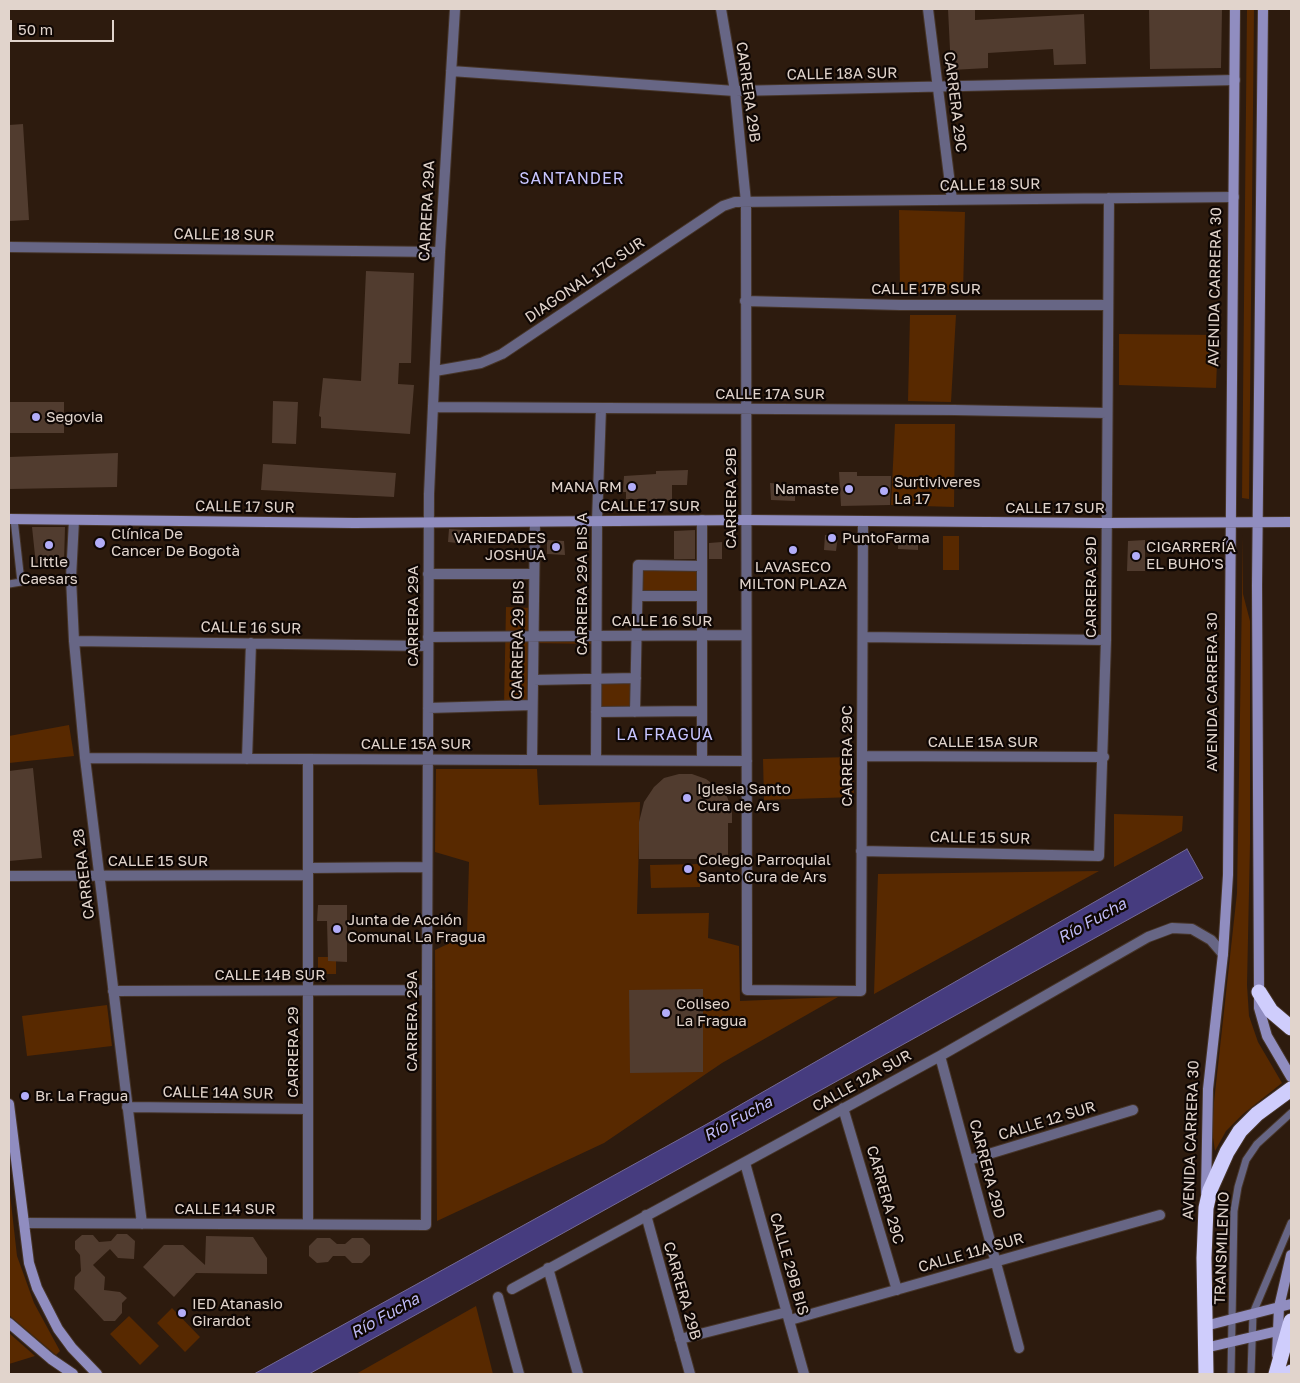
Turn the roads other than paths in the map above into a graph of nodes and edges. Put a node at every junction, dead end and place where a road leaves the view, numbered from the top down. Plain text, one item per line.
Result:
1 (455, 9) edge
2 (721, 9) edge
3 (928, 9) edge
4 (1235, 9) edge
5 (1263, 9) edge
6 (451, 71) junction
7 (1235, 80) junction
8 (938, 88) junction
9 (734, 91) junction
10 (1234, 197) junction
11 (1109, 198) junction
12 (952, 200) junction
13 (746, 202) junction
14 (9, 247) edge
15 (440, 252) junction
16 (745, 301) junction
17 (1108, 304) junction
18 (435, 371) junction
19 (433, 407) junction
20 (601, 408) junction
21 (746, 409) junction
22 (1107, 413) junction
23 (11, 519) edge
24 (74, 520) junction
25 (702, 520) junction
26 (747, 520) junction
27 (597, 521) junction
28 (863, 521) junction
29 (428, 522) junction
30 (535, 522) junction
31 (1231, 522) junction
32 (1258, 522) junction
33 (1291, 522) edge
34 (1106, 523) junction
35 (702, 566) junction
36 (428, 574) junction
37 (534, 574) junction
38 (9, 584) edge
39 (638, 596) junction
40 (702, 596) junction
41 (533, 636) junction
42 (596, 636) junction
43 (637, 636) junction
44 (702, 636) junction
45 (746, 636) junction
46 (863, 637) junction
47 (1106, 640) junction
48 (74, 641) junction
49 (428, 641) junction
50 (251, 642) junction
51 (596, 678) junction
52 (636, 678) junction
53 (533, 680) junction
54 (532, 705) junction
55 (428, 708) junction
56 (596, 712) junction
57 (635, 712) junction
58 (702, 712) junction
59 (862, 756) junction
60 (1104, 757) junction
61 (85, 758) junction
62 (247, 759) junction
63 (308, 759) junction
64 (428, 759) junction
65 (532, 760) junction
66 (596, 760) junction
67 (702, 760) junction
68 (747, 761) junction
69 (861, 851) junction
70 (1099, 856) joint
71 (427, 867) junction
72 (308, 872) junction
73 (9, 876) edge
74 (100, 876) junction
75 (1223, 954) junction
76 (308, 990) junction
77 (427, 990) junction
78 (113, 991) junction
79 (861, 992) joint
80 (1259, 992) junction
81 (1291, 1028) edge
82 (940, 1056) junction
83 (1291, 1077) edge
84 (1291, 1089) edge
85 (9, 1104) edge
86 (128, 1107) junction
87 (844, 1108) junction
88 (308, 1109) junction
89 (1133, 1110) dead end
90 (1291, 1113) edge
91 (969, 1160) junction
92 (744, 1163) junction
93 (1206, 1208) junction
94 (646, 1215) junction
95 (1160, 1215) dead end
96 (24, 1223) junction
97 (142, 1224) junction
98 (308, 1224) junction
99 (1291, 1224) edge
100 (426, 1225) joint
101 (1291, 1255) edge
102 (996, 1261) junction
103 (548, 1268) junction
104 (512, 1288) dead end
105 (897, 1290) junction
106 (498, 1297) dead end
107 (1291, 1304) edge
108 (1279, 1307) junction
109 (1253, 1313) junction
110 (788, 1316) junction
111 (1233, 1318) junction
112 (9, 1323) edge
113 (1205, 1326) junction
114 (1287, 1327) edge
115 (1252, 1337) junction
116 (680, 1339) junction
117 (1231, 1342) junction
118 (1019, 1348) dead end
119 (1205, 1348) junction
120 (1283, 1373) edge
121 (73, 1374) edge
122 (98, 1374) edge
123 (519, 1374) edge
124 (578, 1374) edge
125 (690, 1374) edge
126 (804, 1374) edge
127 (1206, 1374) edge
128 (1231, 1374) edge
129 (1251, 1374) edge

1 - 6 street, CARRERA 29A
2 - 9 street, CARRERA 29B
3 - 8 street, CARRERA 29C
4 - 7 main road, AVENIDA CARRERA 30
5 - 32 main road
6 - 9 street, CALLE 18A SUR
6 - 15 street, CARRERA 29A
7 - 8 street, CALLE 18A SUR
7 - 10 main road, AVENIDA CARRERA 30
8 - 9 street, CALLE 18A SUR
8 - 12 street, CARRERA 29C
9 - 13 street, CARRERA 29B
10 - 11 street, CALLE 18 SUR
10 - 31 main road, AVENIDA CARRERA 30
11 - 12 street, CALLE 18 SUR
11 - 17 street, CARRERA 29D
12 - 13 street, CALLE 18 SUR
13 - 16 street, CARRERA 29B
13 - 18 street, DIAGONAL 17C SUR
14 - 15 street, CALLE 18 SUR
15 - 18 street, CARRERA 29A
16 - 17 street, CALLE 17B SUR
16 - 21 street, CARRERA 29B
17 - 22 street, CARRERA 29D
18 - 19 street, CARRERA 29A
19 - 20 street, CALLE 17A SUR
19 - 29 street, CARRERA 29A
20 - 21 street, CALLE 17A SUR
20 - 27 street, CARRERA 29A BIS A
21 - 22 street, CALLE 17A SUR
21 - 26 street, CARRERA 29B
22 - 34 street, CARRERA 29D
23 - 24 main road, CALLE 17 SUR
23 - 38 lane
24 - 29 main road, CALLE 17 SUR
24 - 48 street, CARRERA 28
25 - 26 main road, CALLE 17 SUR
25 - 27 main road, CALLE 17 SUR
25 - 35 street
26 - 28 main road, CALLE 17 SUR
26 - 45 street, CARRERA 29B
27 - 30 main road, CALLE 17 SUR
27 - 42 street, CARRERA 29A BIS A
28 - 34 main road, CALLE 17 SUR
28 - 46 street, CARRERA 29C
29 - 30 main road, CALLE 17 SUR
29 - 36 street, CARRERA 29A
30 - 37 street, CARRERA 29 BIS
31 - 32 main road, CALLE 17 SUR
31 - 34 main road, CALLE 17 SUR
31 - 75 main road, AVENIDA CARRERA 30
32 - 33 main road, CALLE 17 SUR
32 - 80 main road
34 - 47 street, CARRERA 29D
35 - 39 street
35 - 40 street
36 - 37 street
36 - 49 street, CARRERA 29A
37 - 41 street, CARRERA 29 BIS
39 - 40 street
39 - 43 street
40 - 44 street
41 - 42 street, CALLE 16 SUR
41 - 49 street, CALLE 16 SUR
41 - 53 street, CARRERA 29 BIS
42 - 43 street, CALLE 16 SUR
42 - 51 street, CARRERA 29A BIS A
43 - 44 street, CALLE 16 SUR
43 - 52 street
44 - 45 street, CALLE 16 SUR
44 - 58 street
45 - 68 street, CARRERA 29B
46 - 47 street
46 - 59 street, CARRERA 29C
47 - 60 street, CARRERA 29D
48 - 50 street, CALLE 16 SUR
48 - 61 street, CARRERA 28
49 - 50 street, CALLE 16 SUR
49 - 55 street, CARRERA 29A
50 - 62 street
51 - 52 street
51 - 53 street
51 - 56 street, CARRERA 29A BIS A
52 - 57 street
53 - 54 street, CARRERA 29 BIS
54 - 55 street
54 - 65 street, CARRERA 29 BIS
55 - 64 street, CARRERA 29A
56 - 57 street
56 - 66 street, CARRERA 29A BIS A
57 - 58 street
58 - 67 street
59 - 60 street, CALLE 15A SUR
59 - 69 street, CARRERA 29C
60 - 70 street, CARRERA 29D
61 - 62 street, CALLE 15A SUR
61 - 74 street, CARRERA 28
62 - 63 street, CALLE 15A SUR
63 - 64 street, CALLE 15A SUR
63 - 72 street, CARRERA 29
64 - 65 street, CALLE 15A SUR
64 - 71 street, CARRERA 29A
65 - 66 street, CALLE 15A SUR
66 - 67 street, CALLE 15A SUR
67 - 68 street, CALLE 15A SUR
68 - 79 street, CARRERA 29B
69 - 70 street, CALLE 15 SUR
69 - 79 street, CARRERA 29C
71 - 72 street, CALLE 15 SUR
71 - 77 street, CARRERA 29A
72 - 74 street, CALLE 15 SUR
72 - 76 street, CARRERA 29
73 - 74 street, CALLE 15 SUR
74 - 78 street, CARRERA 28
75 - 82 street, CALLE 12A SUR
75 - 93 main road, AVENIDA CARRERA 30
76 - 77 street, CALLE 14B SUR
76 - 78 street, CALLE 14B SUR
76 - 88 street, CARRERA 29
77 - 100 street, CARRERA 29A
78 - 86 street, CARRERA 28
80 - 81 highway
80 - 83 main road
82 - 87 street, CALLE 12A SUR
82 - 91 street, CARRERA 29D
84 - 93 highway
85 - 96 main road
86 - 88 street, CALLE 14A SUR
86 - 97 street, CARRERA 28
87 - 92 street, CALLE 12A SUR
87 - 105 street, CARRERA 29C
88 - 98 street, CARRERA 29
89 - 91 street, CALLE 12 SUR
90 - 111 lane, TRANSMILENIO
91 - 102 street, CARRERA 29D
92 - 94 street, CALLE 12A SUR
92 - 110 street, CALLE 29B BIS
93 - 113 highway, AVENIDA CARRERA 30
94 - 103 street, CALLE 12A SUR
94 - 116 street, CARRERA 29B
95 - 102 street, CALLE 11A SUR
96 - 97 street, CALLE 14 SUR
96 - 122 main road
97 - 98 street, CALLE 14 SUR
98 - 100 street, CALLE 14 SUR
99 - 109 lane
101 - 108 main road
102 - 105 street, CALLE 11A SUR
102 - 118 street, CARRERA 29D
103 - 104 street, CALLE 12A SUR
103 - 124 street
105 - 110 street, CALLE 11A SUR
106 - 123 street
107 - 108 main road
108 - 109 main road
108 - 114 main road
109 - 111 main road
109 - 115 lane
110 - 116 street, CALLE 11A SUR
110 - 126 street, CALLE 29B BIS
111 - 113 main road
111 - 117 lane, TRANSMILENIO
112 - 121 main road
113 - 119 highway, AVENIDA CARRERA 30
114 - 115 main road
114 - 120 highway
115 - 117 main road
115 - 129 lane
116 - 125 street, CARRERA 29B
117 - 119 main road
117 - 128 lane, TRANSMILENIO
119 - 127 highway, AVENIDA CARRERA 30

